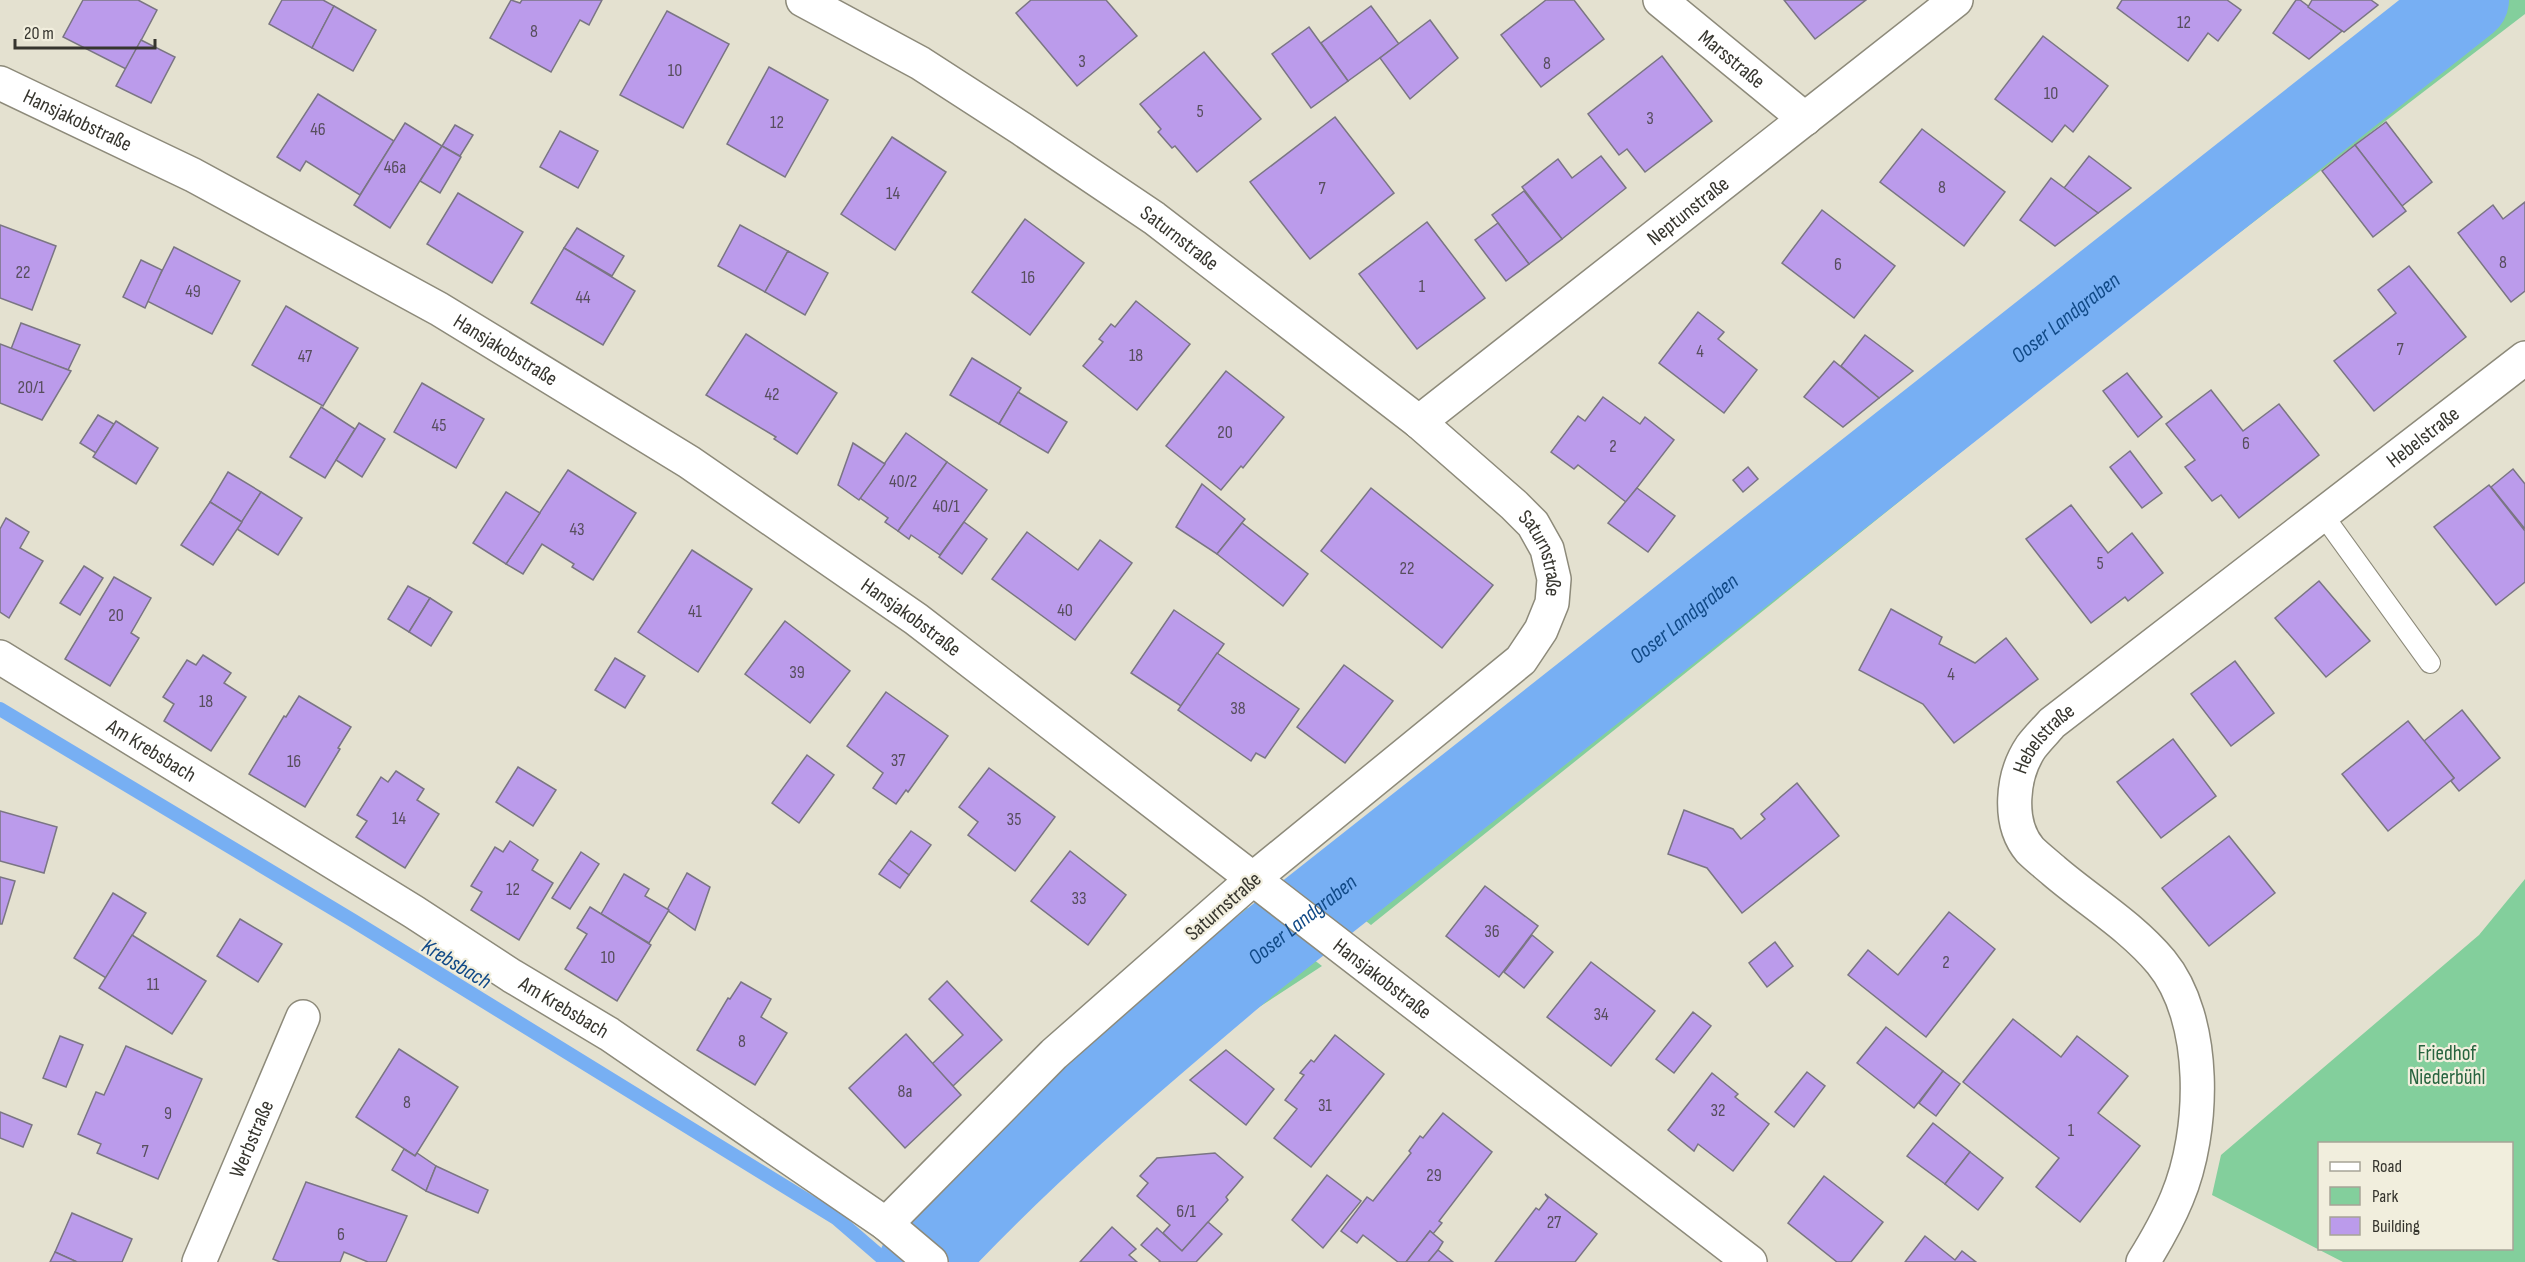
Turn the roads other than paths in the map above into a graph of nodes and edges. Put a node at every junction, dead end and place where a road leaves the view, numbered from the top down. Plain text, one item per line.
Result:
1 (803, 0) edge
2 (1660, 0) edge
3 (1956, 0) edge
4 (0, 83) edge
5 (1805, 119) junction
6 (2525, 358) edge
7 (1419, 422) junction
8 (2323, 514) junction
9 (0, 657) edge
10 (2430, 663) dead end
11 (1263, 885) junction
12 (303, 1017) dead end
13 (886, 1224) junction
14 (922, 1253) edge
15 (199, 1262) edge
16 (1750, 1262) edge
17 (2144, 1262) edge

1 - 7 street, Saturnstraße
2 - 5 street, Marsstraße
3 - 5 street, Neptunstraße
4 - 11 street, Hansjakobstraße
5 - 7 street, Neptunstraße
6 - 8 street, Hebelstraße
7 - 11 street, Saturnstraße
8 - 10 lane
8 - 17 street, Hebelstraße
9 - 13 street, Am Krebsbach
11 - 13 street, Saturnstraße
11 - 16 street, Hansjakobstraße
12 - 15 street, Werbstraße
13 - 14 street, Am Krebsbach

